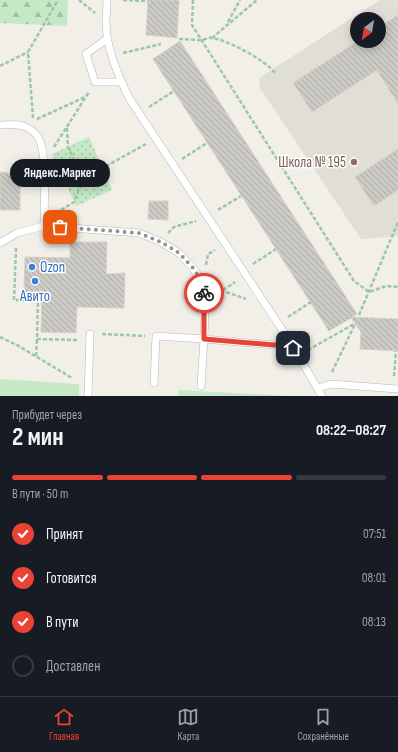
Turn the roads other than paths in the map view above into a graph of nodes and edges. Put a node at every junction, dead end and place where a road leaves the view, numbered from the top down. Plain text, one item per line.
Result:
1 (107, 0) edge
2 (108, 38) junction
3 (121, 82) junction
4 (0, 125) edge
5 (44, 223) junction
6 (0, 243) edge
7 (90, 334) road end
8 (204, 339) junction
9 (289, 340) junction
10 (154, 383) dead end
11 (201, 386) dead end
12 (322, 387) junction
13 (396, 389) edge
14 (88, 396) edge
15 (322, 396) edge

1 - 2 lane
2 - 3 lane
2 - 3 lane
3 - 9 lane
4 - 5 lane
5 - 6 lane
5 - 8 lane
7 - 14 lane
8 - 9 lane
8 - 10 lane
8 - 11 lane
9 - 12 lane
12 - 13 lane
12 - 15 lane

